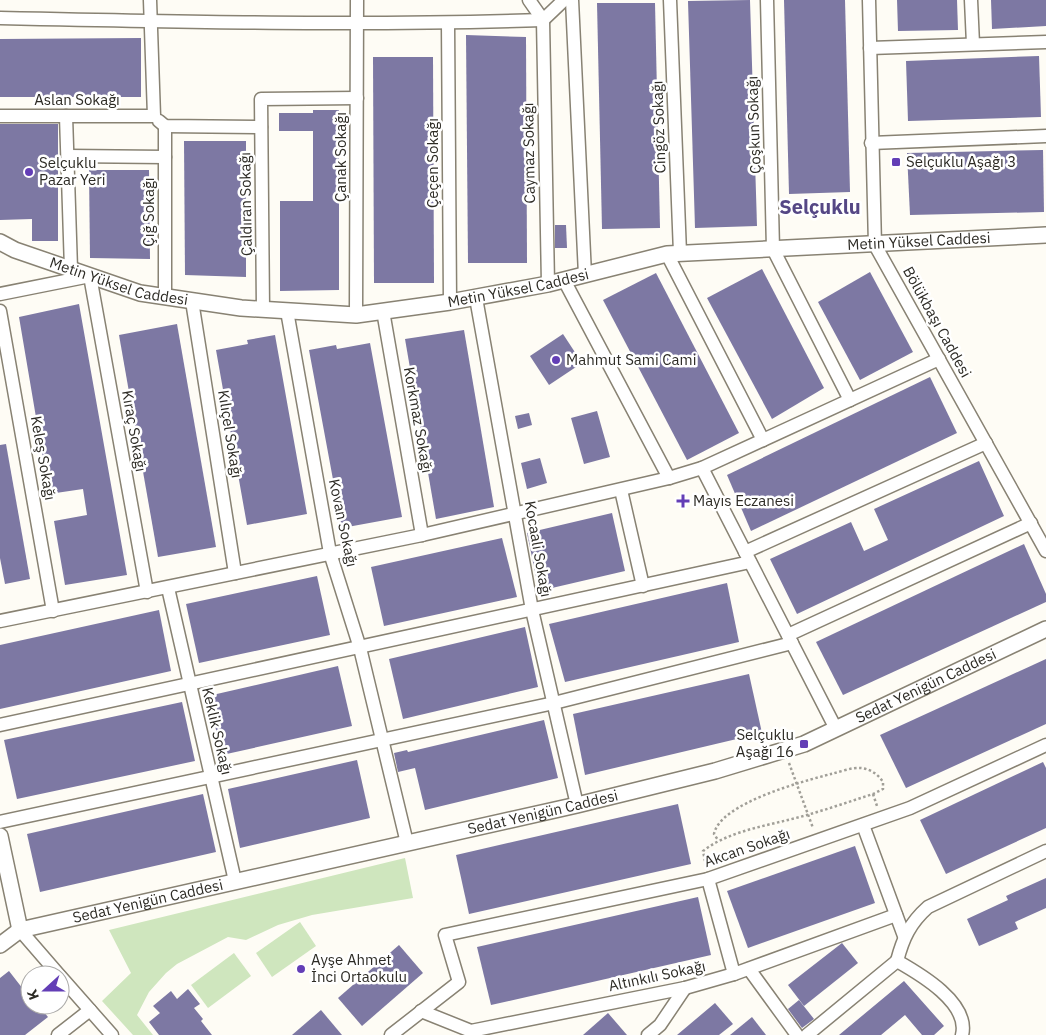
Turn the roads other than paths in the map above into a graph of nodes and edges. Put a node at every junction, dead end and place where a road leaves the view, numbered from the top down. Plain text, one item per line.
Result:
1 (150, 0) edge
2 (357, 0) edge
3 (529, 0) edge
4 (564, 0) edge
5 (572, 0) edge
6 (670, 0) edge
7 (767, 0) edge
8 (869, 0) edge
9 (971, 0) edge
10 (0, 18) edge
11 (543, 20) junction
12 (150, 22) junction
13 (448, 24) junction
14 (357, 25) junction
15 (1046, 42) edge
16 (973, 44) junction
17 (870, 48) junction
18 (357, 98) junction
19 (0, 116) edge
20 (66, 116) junction
21 (154, 116) junction
22 (165, 126) junction
23 (261, 127) junction
24 (1046, 136) edge
25 (871, 143) junction
26 (68, 156) junction
27 (165, 158) junction
28 (1046, 235) edge
29 (0, 242) edge
30 (875, 245) junction
31 (774, 249) junction
32 (673, 254) junction
33 (71, 269) junction
34 (585, 275) junction
35 (90, 276) junction
36 (564, 280) junction
37 (548, 284) junction
38 (0, 294) edge
39 (165, 297) junction
40 (476, 298) junction
41 (192, 301) junction
42 (450, 302) junction
43 (263, 309) junction
44 (0, 311) edge
45 (287, 311) junction
46 (383, 311) junction
47 (356, 315) junction
48 (939, 359) junction
49 (850, 400) junction
50 (763, 440) junction
51 (986, 443) junction
52 (702, 468) junction
53 (669, 478) junction
54 (621, 490) junction
55 (515, 514) junction
56 (1031, 523) junction
57 (422, 535) junction
58 (1046, 551) edge
59 (330, 553) junction
60 (748, 557) junction
61 (236, 573) junction
62 (642, 586) junction
63 (168, 588) junction
64 (147, 592) junction
65 (532, 610) junction
66 (53, 611) junction
67 (0, 621) edge
68 (1046, 629) edge
69 (790, 639) junction
70 (360, 648) junction
71 (190, 683) junction
72 (554, 703) junction
73 (0, 726) edge
74 (836, 729) junction
75 (383, 739) junction
76 (1046, 745) edge
77 (211, 776) junction
78 (577, 805) junction
79 (0, 822) edge
80 (863, 825) junction
81 (0, 836) edge
82 (407, 843) junction
83 (1046, 851) edge
84 (708, 879) junction
85 (235, 881) junction
86 (896, 915) junction
87 (20, 930) junction
88 (904, 936) junction
89 (0, 945) edge
90 (896, 961) junction
91 (51, 965) edge
92 (750, 969) junction
93 (734, 974) junction
94 (70, 987) edge
95 (685, 988) junction
96 (90, 1010) junction
97 (421, 1011) junction
98 (962, 1032) edge
99 (58, 1035) edge
100 (112, 1035) edge
101 (391, 1035) edge
102 (648, 1035) edge
103 (797, 1035) edge
104 (807, 1035) edge

1 - 12 street
2 - 14 street, Çanak Sokağı
3 - 11 street
4 - 11 street
5 - 34 street
6 - 32 street, Cingöz Sokağı
7 - 31 street, Çoşkun Sokağı
8 - 17 street, Bölükbaşı Caddesi
9 - 16 street
10 - 12 street
11 - 13 street
11 - 37 street, Caymaz Sokağı
12 - 14 street
12 - 21 street
13 - 14 street
13 - 42 street, Çeçen Sokağı
14 - 18 street, Çanak Sokağı
15 - 16 street
16 - 17 street
17 - 25 street, Bölükbaşı Caddesi
18 - 23 street, Çaldıran Sokağı
18 - 47 street, Çanak Sokağı
19 - 20 street, Aslan Sokağı
20 - 21 street, Aslan Sokağı
20 - 26 street
21 - 22 street
22 - 23 street
22 - 27 street, Çığ Sokağı
23 - 43 street, Çaldıran Sokağı
24 - 25 street
25 - 30 street, Bölükbaşı Caddesi
26 - 27 street
26 - 33 street
27 - 39 street, Çığ Sokağı
28 - 30 street, Metin Yüksel Caddesi
29 - 33 street, Metin Yüksel Caddesi
30 - 31 street, Metin Yüksel Caddesi
30 - 48 street, Bölükbaşı Caddesi
31 - 32 street, Metin Yüksel Caddesi
31 - 49 street
32 - 34 street, Metin Yüksel Caddesi
32 - 50 street
33 - 35 street, Metin Yüksel Caddesi
34 - 36 street, Metin Yüksel Caddesi
35 - 38 street
35 - 39 street, Metin Yüksel Caddesi
35 - 64 street, Kıraç Sokağı
36 - 37 street, Metin Yüksel Caddesi
36 - 53 street
37 - 40 street, Metin Yüksel Caddesi
39 - 41 street, Metin Yüksel Caddesi
40 - 42 street, Metin Yüksel Caddesi
40 - 55 street, Kocaali Sokağı
41 - 43 street, Metin Yüksel Caddesi
41 - 61 street, Kılıçel Sokağı
42 - 46 street, Metin Yüksel Caddesi
43 - 45 street, Metin Yüksel Caddesi
44 - 66 street, Keleş Sokağı
45 - 47 street, Metin Yüksel Caddesi
45 - 59 street, Kovan Sokağı
46 - 47 street, Metin Yüksel Caddesi
46 - 57 street, Korkmaz Sokağı
48 - 49 street
48 - 51 street, Bölükbaşı Caddesi
49 - 50 street
50 - 52 street
51 - 56 street, Bölükbaşı Caddesi
51 - 60 street
52 - 53 street
52 - 60 street
53 - 54 street
54 - 55 street
54 - 62 street
55 - 57 street
55 - 65 street, Kocaali Sokağı
56 - 58 street, Bölükbaşı Caddesi
56 - 69 street
57 - 59 street
59 - 61 street
59 - 70 street, Kovan Sokağı
60 - 62 street
60 - 69 street
61 - 63 street
62 - 65 street
63 - 64 street
63 - 71 street, Keklik Sokağı
64 - 66 street
65 - 70 street
65 - 72 street, Kocaali Sokağı
66 - 67 street
68 - 74 street, Sedat Yenigün Caddesi
69 - 72 street
69 - 74 street
70 - 71 street
70 - 75 street, Kovan Sokağı
71 - 73 street
71 - 77 street, Keklik Sokağı
72 - 75 street
72 - 78 street, Kocaali Sokağı
74 - 78 street, Sedat Yenigün Caddesi
75 - 77 street
75 - 82 street, Kovan Sokağı
76 - 80 street, Akcan Sokağı
77 - 79 street
77 - 85 street, Keklik Sokağı
78 - 82 street, Sedat Yenigün Caddesi
80 - 84 street, Akcan Sokağı
80 - 86 street
81 - 87 street
82 - 85 street, Sedat Yenigün Caddesi
83 - 88 street
84 - 93 street
84 - 97 street, Akcan Sokağı
85 - 87 street, Sedat Yenigün Caddesi
86 - 88 street
86 - 92 street, Altınkılı Sokağı
87 - 89 street
87 - 91 street
88 - 90 street
90 - 98 street
90 - 104 street
92 - 93 street, Altınkılı Sokağı
92 - 103 street
93 - 95 street, Altınkılı Sokağı
94 - 96 street
95 - 97 street, Altınkılı Sokağı
95 - 102 street
96 - 99 street
96 - 100 street
97 - 101 street

